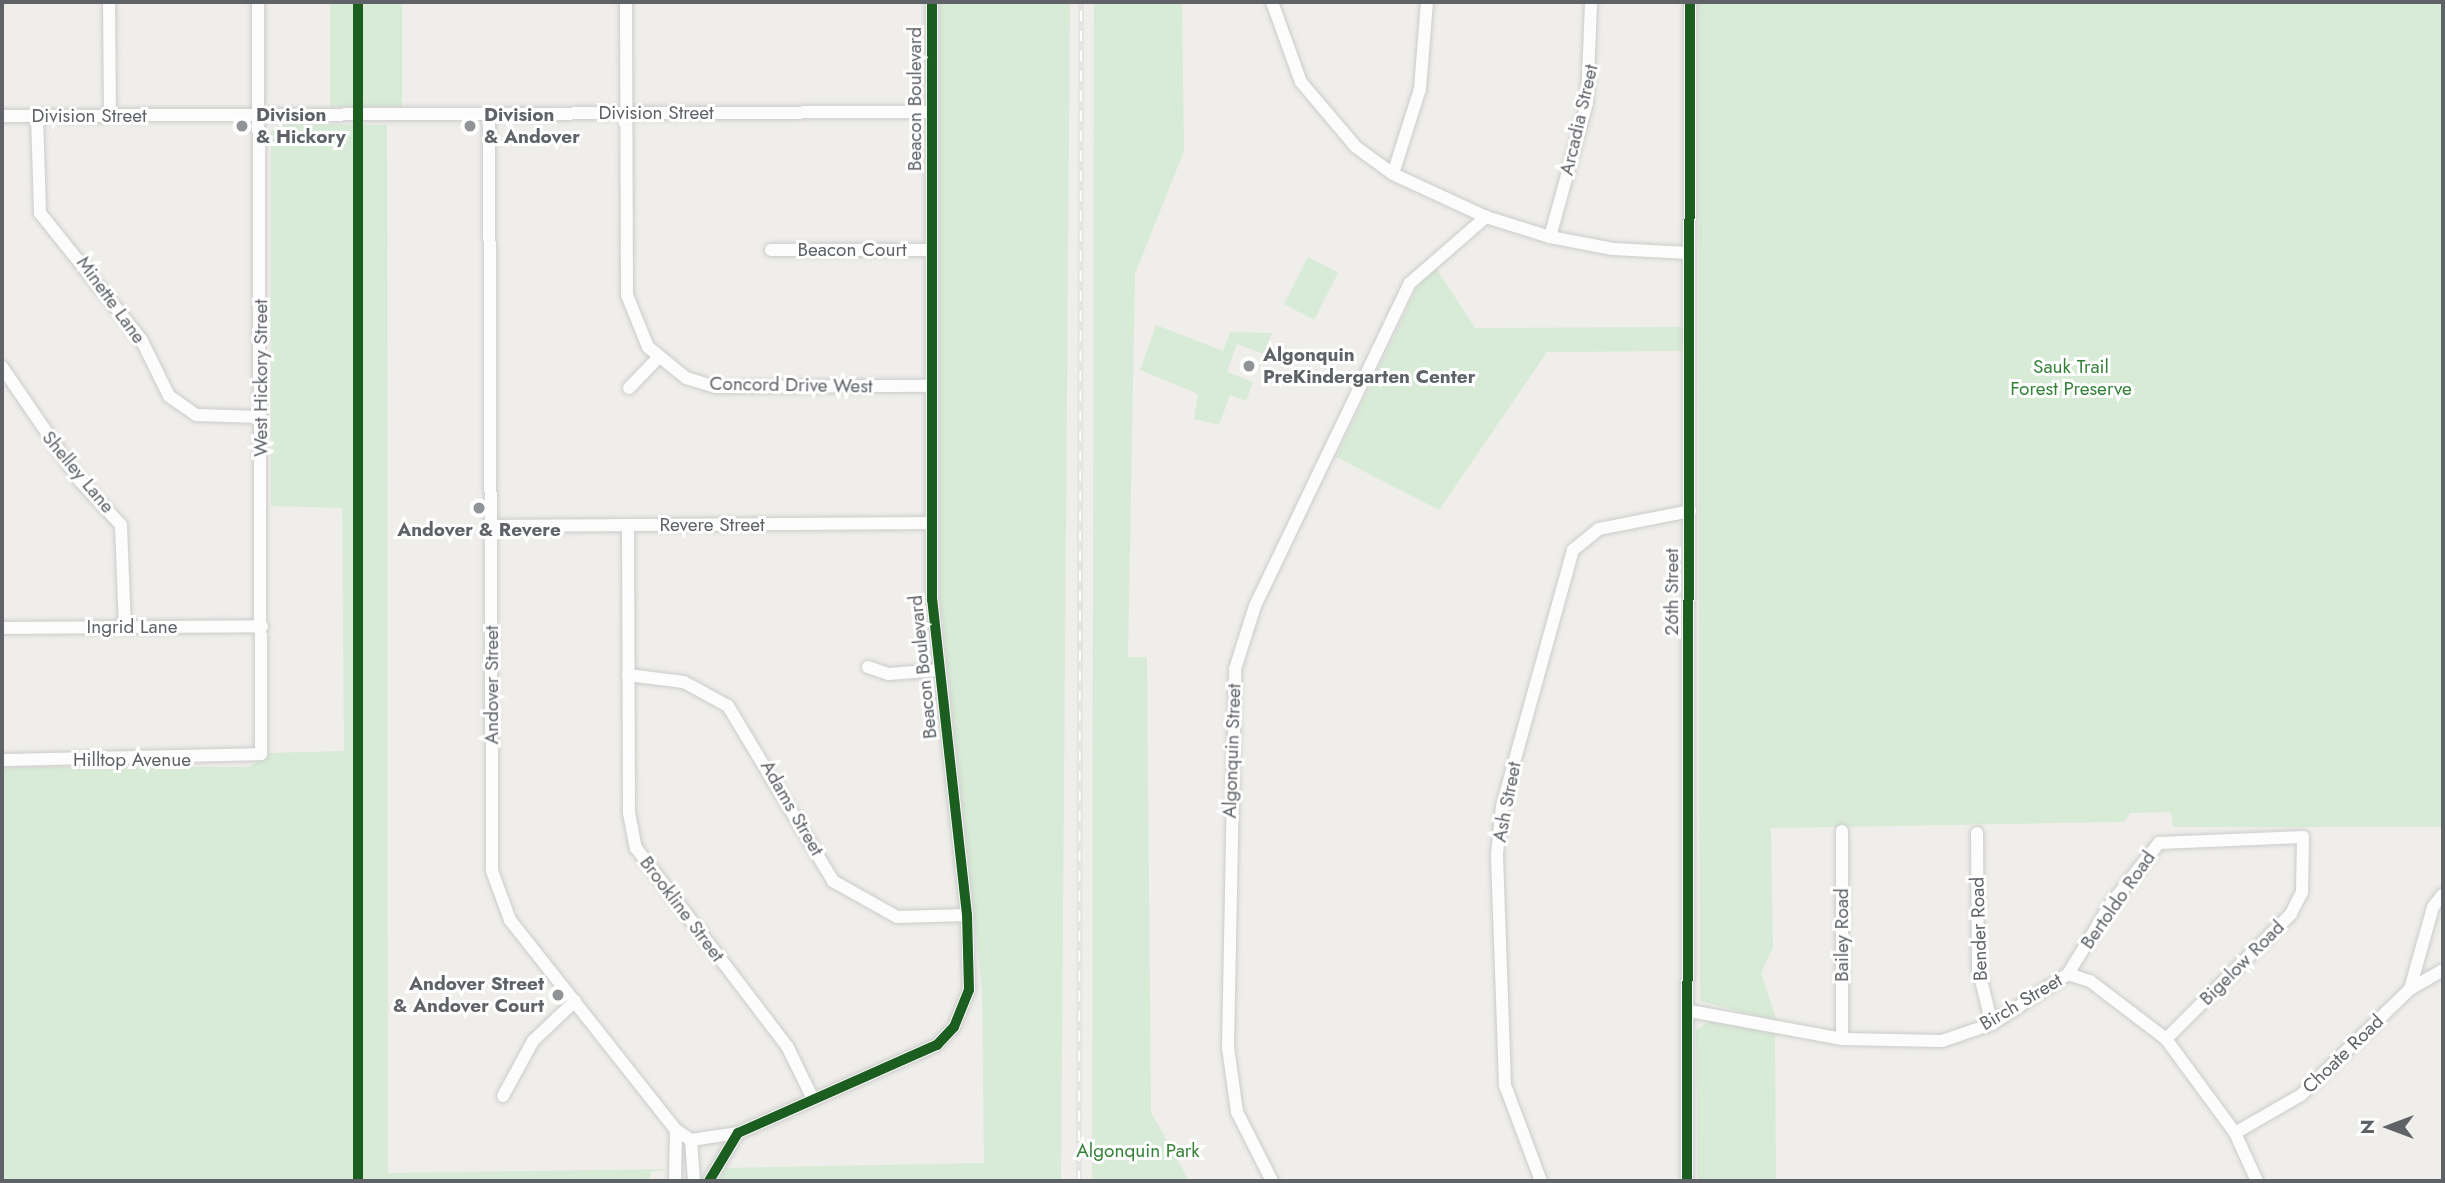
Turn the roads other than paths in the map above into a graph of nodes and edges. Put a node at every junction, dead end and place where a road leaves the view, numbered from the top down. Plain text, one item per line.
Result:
1 (109, 2) edge
2 (258, 2) edge
3 (626, 2) edge
4 (933, 2) edge
5 (1272, 2) edge
6 (1427, 2) edge
7 (1591, 2) edge
8 (1689, 2) edge
9 (933, 112) junction
10 (626, 113) junction
11 (489, 114) junction
12 (2, 116) edge
13 (37, 116) junction
14 (110, 116) junction
15 (261, 116) junction
16 (1393, 174) junction
17 (1486, 217) junction
18 (1550, 237) junction
19 (771, 250) dead end
20 (932, 250) junction
21 (1689, 253) junction
22 (658, 358) junction
23 (2, 367) edge
24 (932, 386) junction
25 (628, 388) dead end
26 (261, 417) junction
27 (1690, 511) junction
28 (932, 523) junction
29 (492, 526) junction
30 (628, 526) junction
31 (262, 626) junction
32 (2, 628) edge
33 (125, 628) junction
34 (867, 667) dead end
35 (940, 670) junction
36 (628, 675) junction
37 (261, 754) joint
38 (2, 760) edge
39 (1842, 831) dead end
40 (1977, 833) dead end
41 (2303, 837) joint
42 (2443, 894) edge
43 (967, 915) junction
44 (2443, 970) edge
45 (2068, 974) junction
46 (2410, 989) junction
47 (575, 1000) junction
48 (1690, 1011) junction
49 (1992, 1024) junction
50 (1842, 1039) junction
51 (2166, 1039) junction
52 (503, 1096) dead end
53 (813, 1099) junction
54 (676, 1129) junction
55 (738, 1133) junction
56 (2235, 1133) junction
57 (691, 1140) junction
58 (675, 1181) edge
59 (694, 1181) edge
60 (709, 1181) edge
61 (1272, 1181) edge
62 (1541, 1181) edge
63 (1687, 1181) edge
64 (2257, 1181) edge

1 - 14 street
2 - 15 street, West Hickory Street
3 - 10 street, Concord Drive West
4 - 9 street, Beacon Boulevard
5 - 16 street
6 - 16 street
7 - 18 street, Arcadia Street
8 - 21 street, 26th Street
9 - 10 street, Division Street
9 - 20 street, Beacon Boulevard
10 - 11 street, Division Street
10 - 22 street, Concord Drive West
11 - 15 street, Division Street
11 - 29 street, Andover Street
12 - 13 street, Division Street
13 - 14 street, Division Street
13 - 26 street, Minette Lane
14 - 15 street, Division Street
15 - 26 street, West Hickory Street
16 - 17 street
17 - 18 street
17 - 61 street, Algonquin Street
18 - 21 street
19 - 20 street, Beacon Court
20 - 24 street, Beacon Boulevard
21 - 27 street, 26th Street
22 - 24 street, Concord Drive West
22 - 25 street
23 - 33 street, Shelley Lane
24 - 28 street, Beacon Boulevard
26 - 31 street, West Hickory Street
27 - 48 street, 26th Street
27 - 62 street, Ash Street
28 - 30 street, Revere Street
28 - 35 street, Beacon Boulevard
29 - 30 street, Revere Street
29 - 47 street, Andover Street
30 - 36 street, Brookline Street
31 - 33 street, Ingrid Lane
31 - 37 street, West Hickory Street
32 - 33 street, Ingrid Lane
34 - 35 street
35 - 43 street, Beacon Boulevard
36 - 43 street, Adams Street
36 - 53 street, Brookline Street
37 - 38 street, Hilltop Avenue
39 - 50 street, Bailey Road
40 - 49 street, Bender Road
41 - 45 street, Bertoldo Road
41 - 51 street, Bigelow Road
42 - 46 street, Choate Road
43 - 53 street, Beacon Boulevard
44 - 46 street, Choate Road
45 - 49 street, Birch Street
45 - 51 street, Birch Street
46 - 56 street, Choate Road
47 - 52 street
47 - 54 street, Andover Street
48 - 50 street, Birch Street
48 - 63 street, 26th Street
49 - 50 street, Birch Street
51 - 56 street, Birch Street
53 - 55 street, Beacon Boulevard
54 - 57 street, Andover Street
54 - 58 street
55 - 57 street
55 - 60 street
56 - 64 street, Birch Street
57 - 59 street

